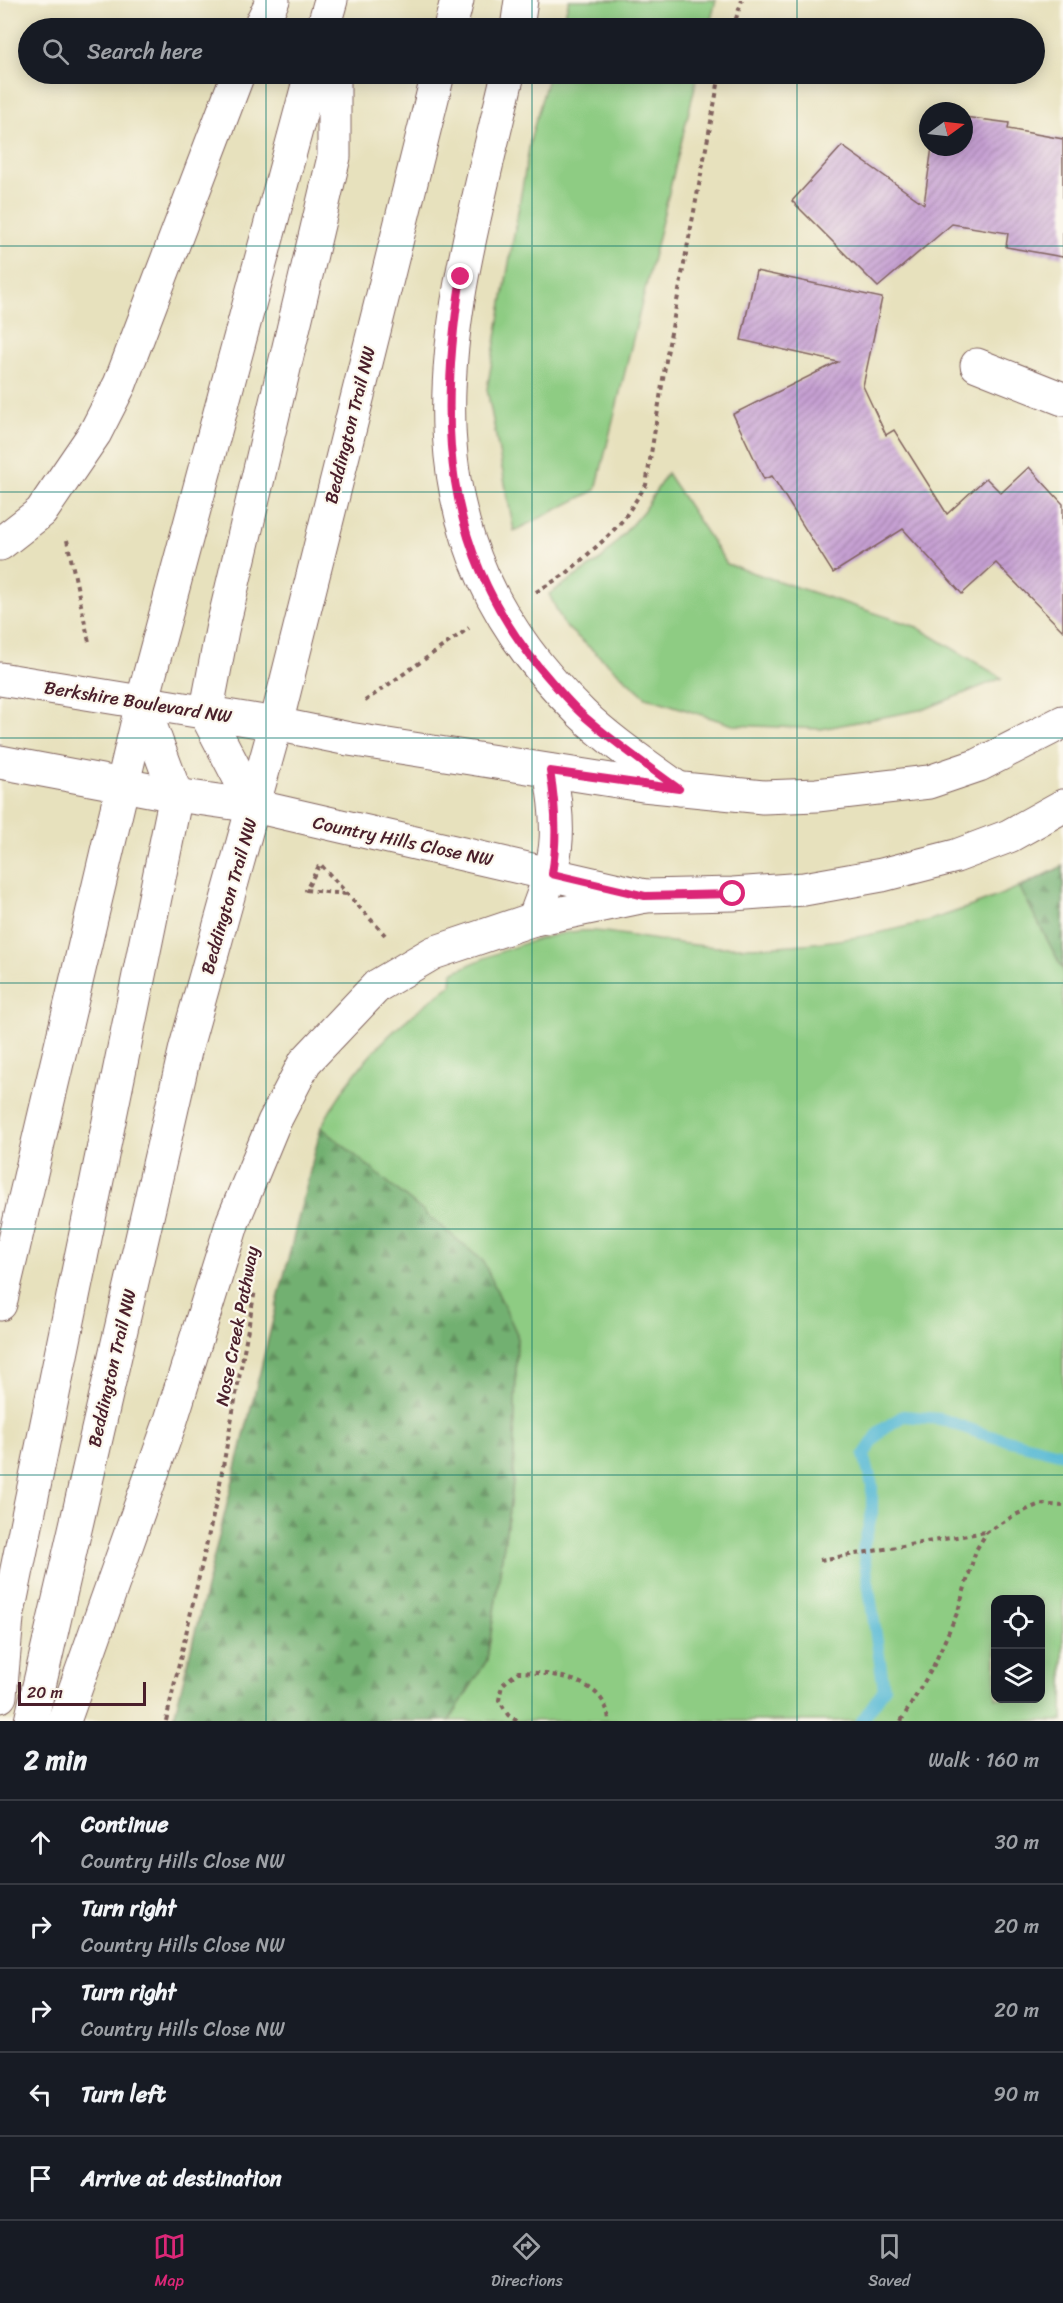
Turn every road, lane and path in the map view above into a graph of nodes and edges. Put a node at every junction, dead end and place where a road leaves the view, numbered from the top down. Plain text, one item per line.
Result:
1 (273, 0) edge
2 (332, 0) edge
3 (457, 0) edge
4 (521, 0) edge
5 (741, 0) edge
6 (264, 18) edge
7 (326, 18) edge
8 (333, 18) edge
9 (452, 18) edge
10 (518, 18) edge
11 (736, 18) edge
12 (234, 84) edge
13 (308, 84) edge
14 (334, 84) edge
15 (436, 84) edge
16 (506, 84) edge
17 (718, 84) edge
18 (977, 365) dead end
19 (1063, 399) edge
20 (66, 533) dead end
21 (0, 544) edge
22 (528, 597) dead end
23 (471, 627) dead end
24 (88, 642) dead end
25 (0, 679) edge
26 (142, 703) junction
27 (357, 707) dead end
28 (206, 714) junction
29 (1063, 722) edge
30 (276, 724) junction
31 (0, 762) edge
32 (550, 771) junction
33 (124, 786) junction
34 (679, 789) junction
35 (176, 795) junction
36 (254, 806) junction
37 (1063, 806) edge
38 (552, 874) junction
39 (346, 894) junction
40 (645, 896) junction
41 (534, 919) junction
42 (388, 939) dead end
43 (256, 1283) dead end
44 (0, 1304) edge
45 (1063, 1506) edge
46 (987, 1532) junction
47 (820, 1560) dead end
48 (0, 1696) edge
49 (31, 1721) edge
50 (64, 1721) edge
51 (166, 1721) edge
52 (517, 1721) edge
53 (609, 1721) edge
54 (902, 1721) edge

1 - 6 main road
2 - 7 main road
2 - 8 main road
3 - 9 main road
4 - 10 main road
5 - 11 path
12 - 21 main road
13 - 26 main road
14 - 28 main road
15 - 30 main road, Beddington Trail NW
16 - 34 main road
17 - 22 path
18 - 19 main road
20 - 24 path
23 - 27 path
25 - 26 main road, Berkshire Boulevard NW
26 - 28 main road, Berkshire Boulevard NW
26 - 33 main road
26 - 35 main road
28 - 30 main road, Berkshire Boulevard NW
28 - 36 main road
29 - 34 main road
30 - 32 main road
30 - 36 main road, Beddington Trail NW
31 - 33 main road
32 - 34 main road
32 - 38 main road
33 - 35 main road
33 - 44 main road
35 - 36 main road
35 - 48 main road
36 - 38 main road, Country Hills Close NW
36 - 49 main road, Beddington Trail NW
37 - 40 main road, Country Hills Close NW
38 - 40 main road, Country Hills Close NW
38 - 41 main road
39 - 39 path
39 - 42 path
40 - 41 main road
41 - 50 main road
43 - 51 path, Nose Creek Pathway
45 - 46 path
46 - 47 path
46 - 54 path
52 - 53 path

